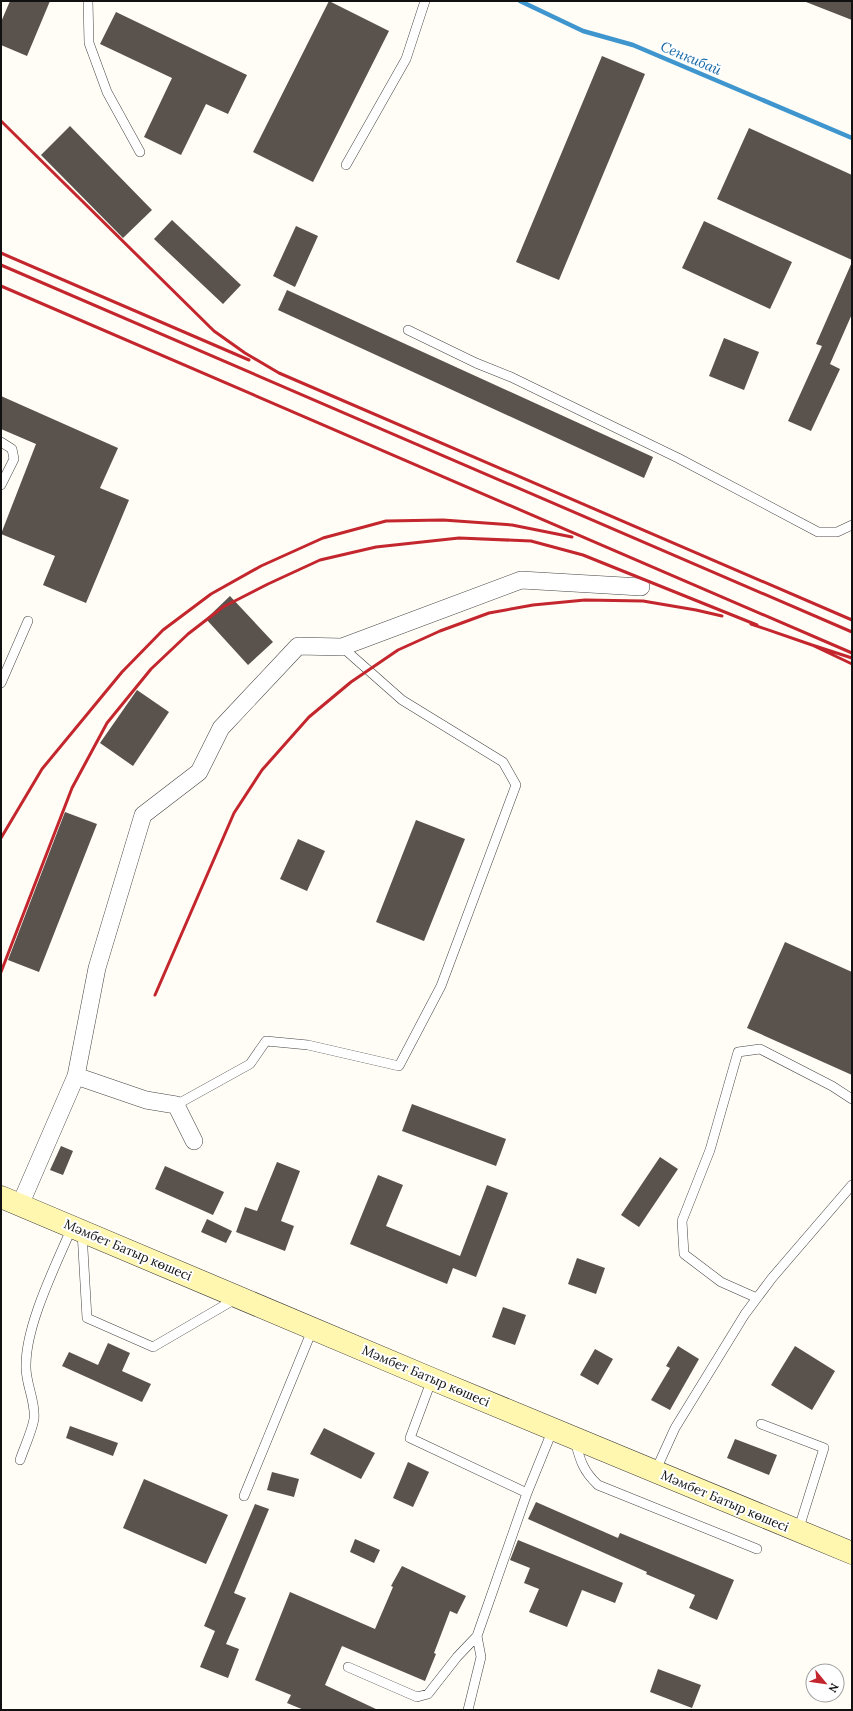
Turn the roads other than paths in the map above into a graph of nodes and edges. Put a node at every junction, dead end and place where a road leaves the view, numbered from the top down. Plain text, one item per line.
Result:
1 (88, 1) edge
2 (425, 1) edge
3 (140, 152) dead end
4 (346, 165) dead end
5 (408, 330) dead end
6 (1, 442) edge
7 (1, 485) edge
8 (852, 525) edge
9 (641, 587) dead end
10 (28, 621) dead end
11 (342, 647) junction
12 (1, 683) edge
13 (76, 1076) junction
14 (852, 1099) edge
15 (176, 1105) junction
16 (194, 1141) dead end
17 (852, 1185) edge
18 (11, 1201) edge
19 (77, 1229) junction
20 (239, 1297) junction
21 (757, 1298) junction
22 (313, 1328) junction
23 (432, 1379) junction
24 (760, 1424) dead end
25 (553, 1429) junction
26 (574, 1438) junction
27 (20, 1460) dead end
28 (655, 1472) junction
29 (527, 1493) junction
30 (244, 1496) dead end
31 (798, 1531) junction
32 (757, 1549) dead end
33 (852, 1553) edge
34 (477, 1636) junction
35 (348, 1667) dead end
36 (468, 1710) edge

1 - 3 lane
2 - 4 lane
5 - 8 lane
6 - 7 lane
9 - 11 street
10 - 12 lane
11 - 13 street
11 - 15 lane
13 - 15 street
13 - 18 street
14 - 21 lane
15 - 16 street
17 - 21 lane
18 - 19 main road, Мәмбет Батыр көшесі
19 - 20 main road, Мәмбет Батыр көшесі
19 - 20 lane
19 - 27 lane
20 - 22 main road, Мәмбет Батыр көшесі
21 - 28 lane
22 - 23 main road, Мәмбет Батыр көшесі
22 - 30 lane
23 - 25 main road, Мәмбет Батыр көшесі
23 - 29 lane
24 - 31 lane
25 - 26 main road, Мәмбет Батыр көшесі
25 - 29 lane
26 - 28 main road, Мәмбет Батыр көшесі
26 - 32 lane
28 - 31 main road, Мәмбет Батыр көшесі
29 - 34 lane
31 - 33 main road, Мәмбет Батыр көшесі
34 - 35 lane
34 - 36 lane

